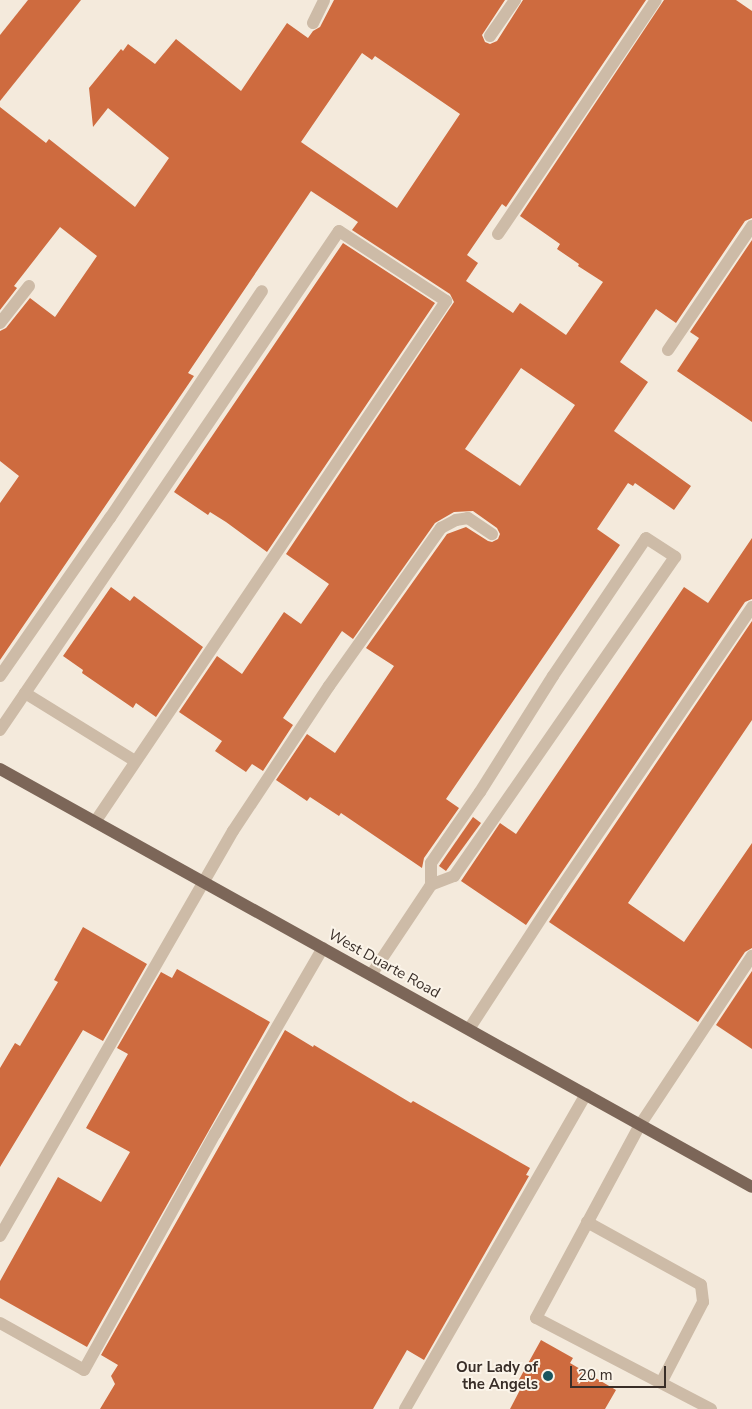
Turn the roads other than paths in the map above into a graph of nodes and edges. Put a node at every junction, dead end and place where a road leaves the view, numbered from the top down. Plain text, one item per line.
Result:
1 (324, 0) edge
2 (515, 0) edge
3 (656, 0) edge
4 (312, 23) dead end
5 (490, 36) dead end
6 (752, 226) edge
7 (498, 234) dead end
8 (29, 286) dead end
9 (262, 291) dead end
10 (0, 323) edge
11 (668, 350) dead end
12 (492, 534) dead end
13 (752, 607) edge
14 (0, 676) edge
15 (25, 693) junction
16 (0, 730) edge
17 (135, 761) junction
18 (0, 769) edge
19 (95, 822) junction
20 (203, 882) junction
21 (431, 885) junction
22 (322, 948) junction
23 (752, 956) edge
24 (371, 975) junction
25 (468, 1030) junction
26 (586, 1094) junction
27 (640, 1125) junction
28 (752, 1187) edge
29 (587, 1222) junction
30 (0, 1236) edge
31 (0, 1323) edge
32 (660, 1384) junction
33 (405, 1409) edge
34 (711, 1409) edge

1 - 4 lane
2 - 5 lane
3 - 7 lane
6 - 11 lane
8 - 10 lane
9 - 14 lane
12 - 20 lane
13 - 25 lane
15 - 16 lane
15 - 17 lane
15 - 17 lane
17 - 19 lane
18 - 19 main road, West Duarte Road
19 - 20 main road, West Duarte Road
20 - 22 main road, West Duarte Road
20 - 30 lane
21 - 21 lane
21 - 24 lane
22 - 24 main road, West Duarte Road
22 - 31 lane
23 - 27 lane
24 - 25 main road, West Duarte Road
25 - 26 main road, West Duarte Road
26 - 27 main road, West Duarte Road
26 - 33 lane
27 - 28 main road, West Duarte Road
27 - 29 lane
29 - 32 lane
29 - 32 lane
32 - 34 lane

